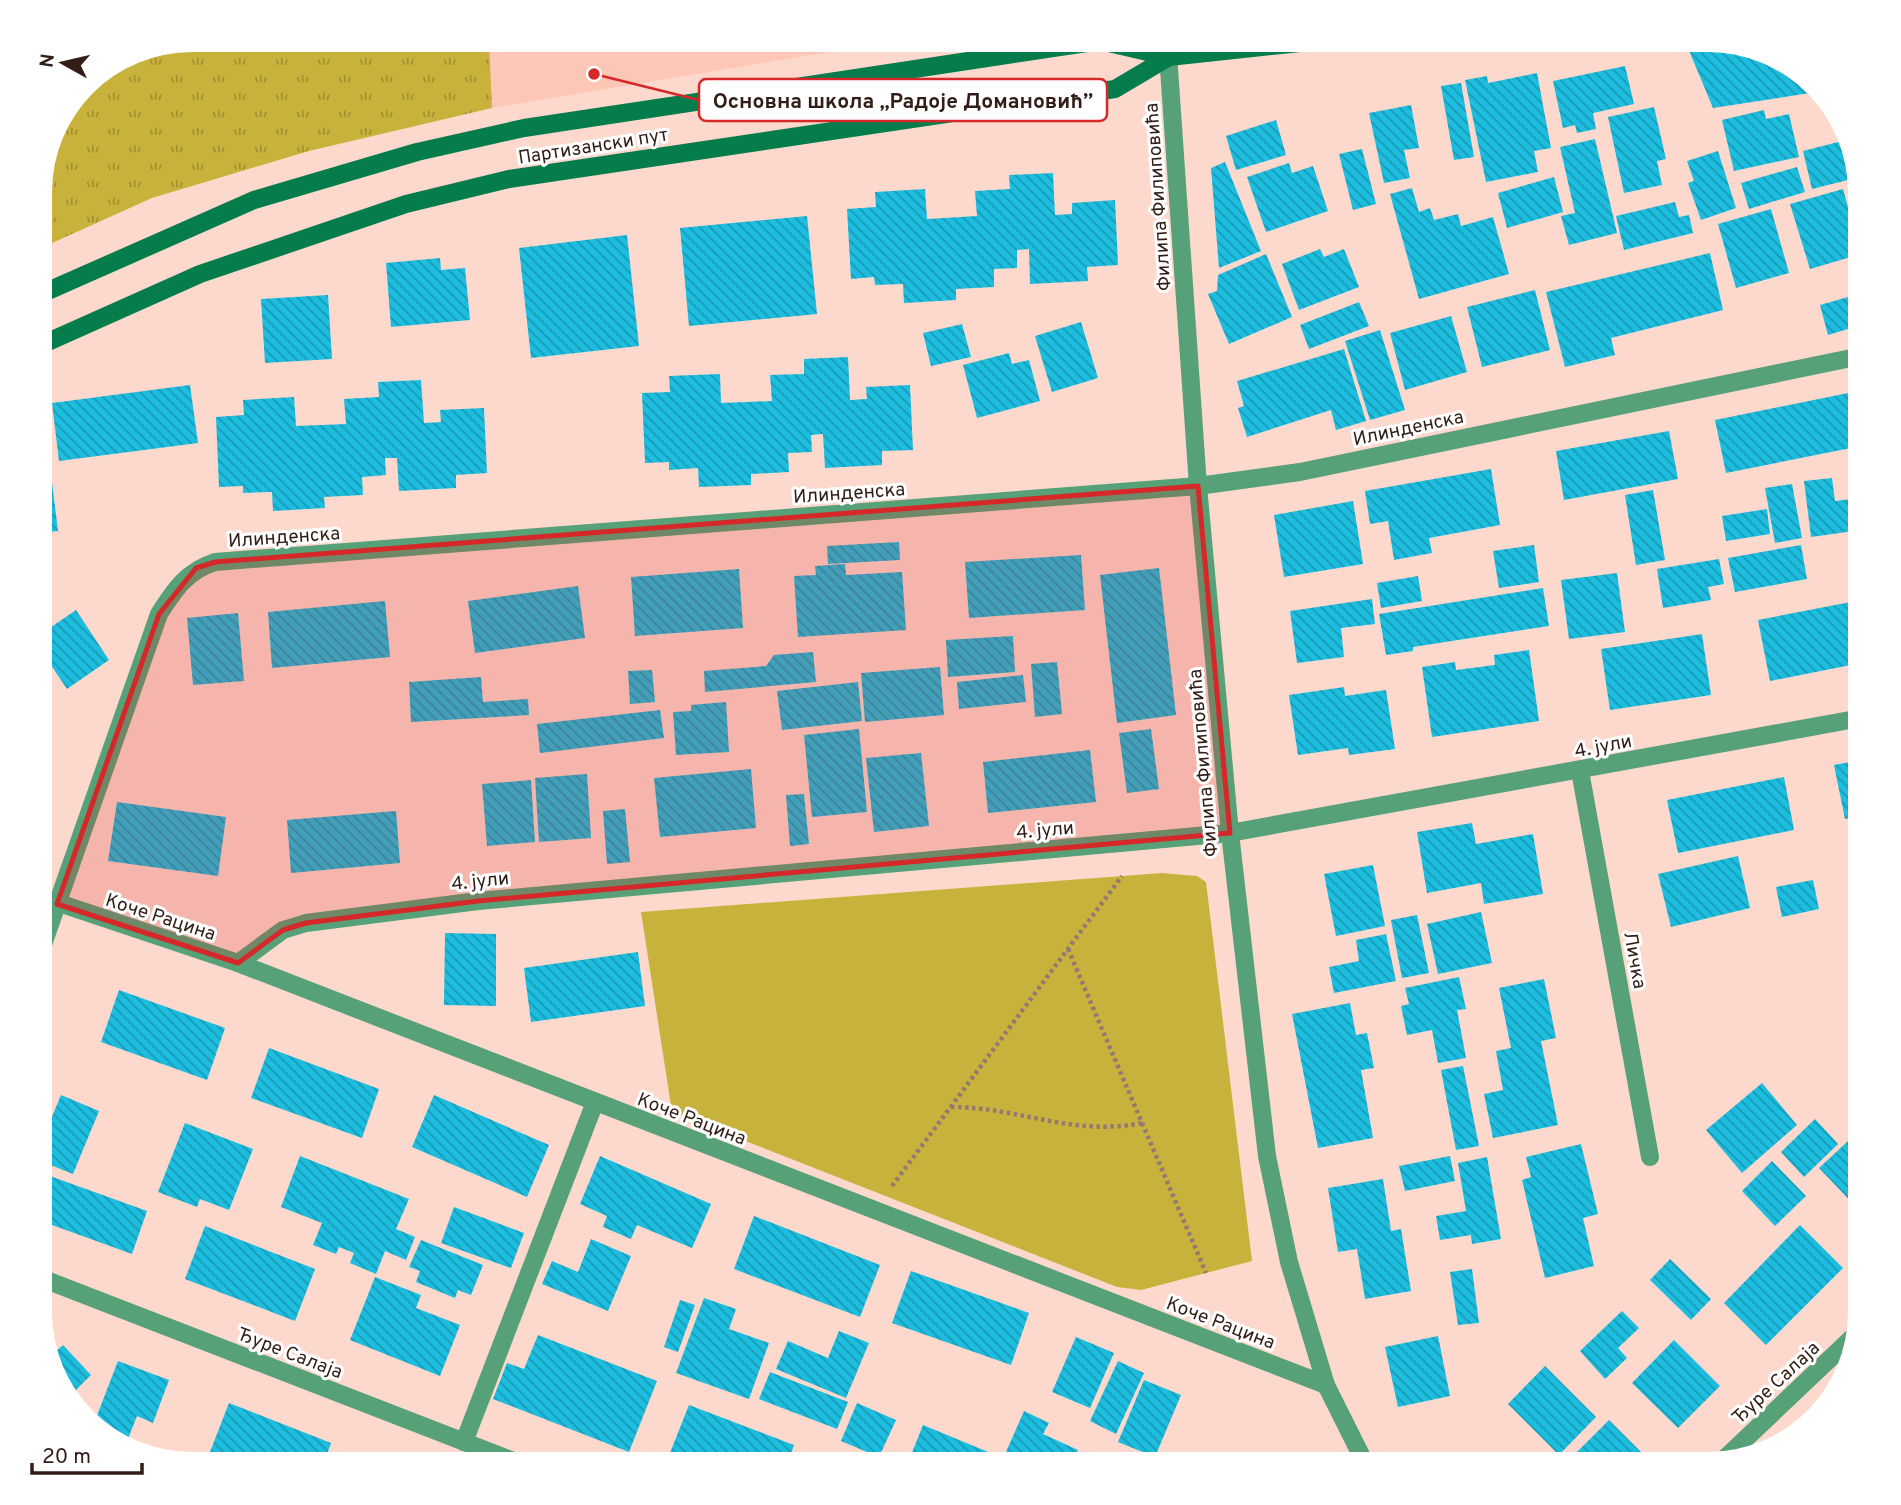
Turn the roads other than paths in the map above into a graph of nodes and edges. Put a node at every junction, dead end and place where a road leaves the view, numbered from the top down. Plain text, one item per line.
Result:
1 (1021, 53) edge
2 (1163, 53) edge
3 (1168, 53) edge
4 (53, 289) edge
5 (53, 340) edge
6 (1848, 359) edge
7 (1198, 486) junction
8 (1848, 720) edge
9 (1580, 771) junction
10 (1230, 833) junction
11 (53, 890) edge
12 (53, 901) edge
13 (237, 962) junction
14 (595, 1102) junction
15 (1650, 1157) dead end
16 (53, 1283) edge
17 (1845, 1345) edge
18 (1326, 1385) junction
19 (464, 1441) junction
20 (1733, 1450) edge
21 (492, 1452) edge
22 (1360, 1452) edge

1 - 4 main road, Партизански пут
2 - 5 main road, Партизански пут
3 - 7 street, Филипа Филиповића
6 - 7 street, Илинденска
7 - 10 street, Филипа Филиповића
7 - 11 street, Илинденска
8 - 9 street, 4. јули
9 - 10 street, 4. јули
9 - 15 street, Личка
10 - 13 street, 4. јули
10 - 18 street, Филипа Филиповића
12 - 13 street, Коче Рацина
13 - 14 street, Коче Рацина
14 - 18 street, Коче Рацина
14 - 19 street
16 - 19 street, Ђуре Салаја
17 - 20 street, Ђуре Салаја
18 - 22 street, Филипа Филиповића
19 - 21 street, Ђуре Салаја

